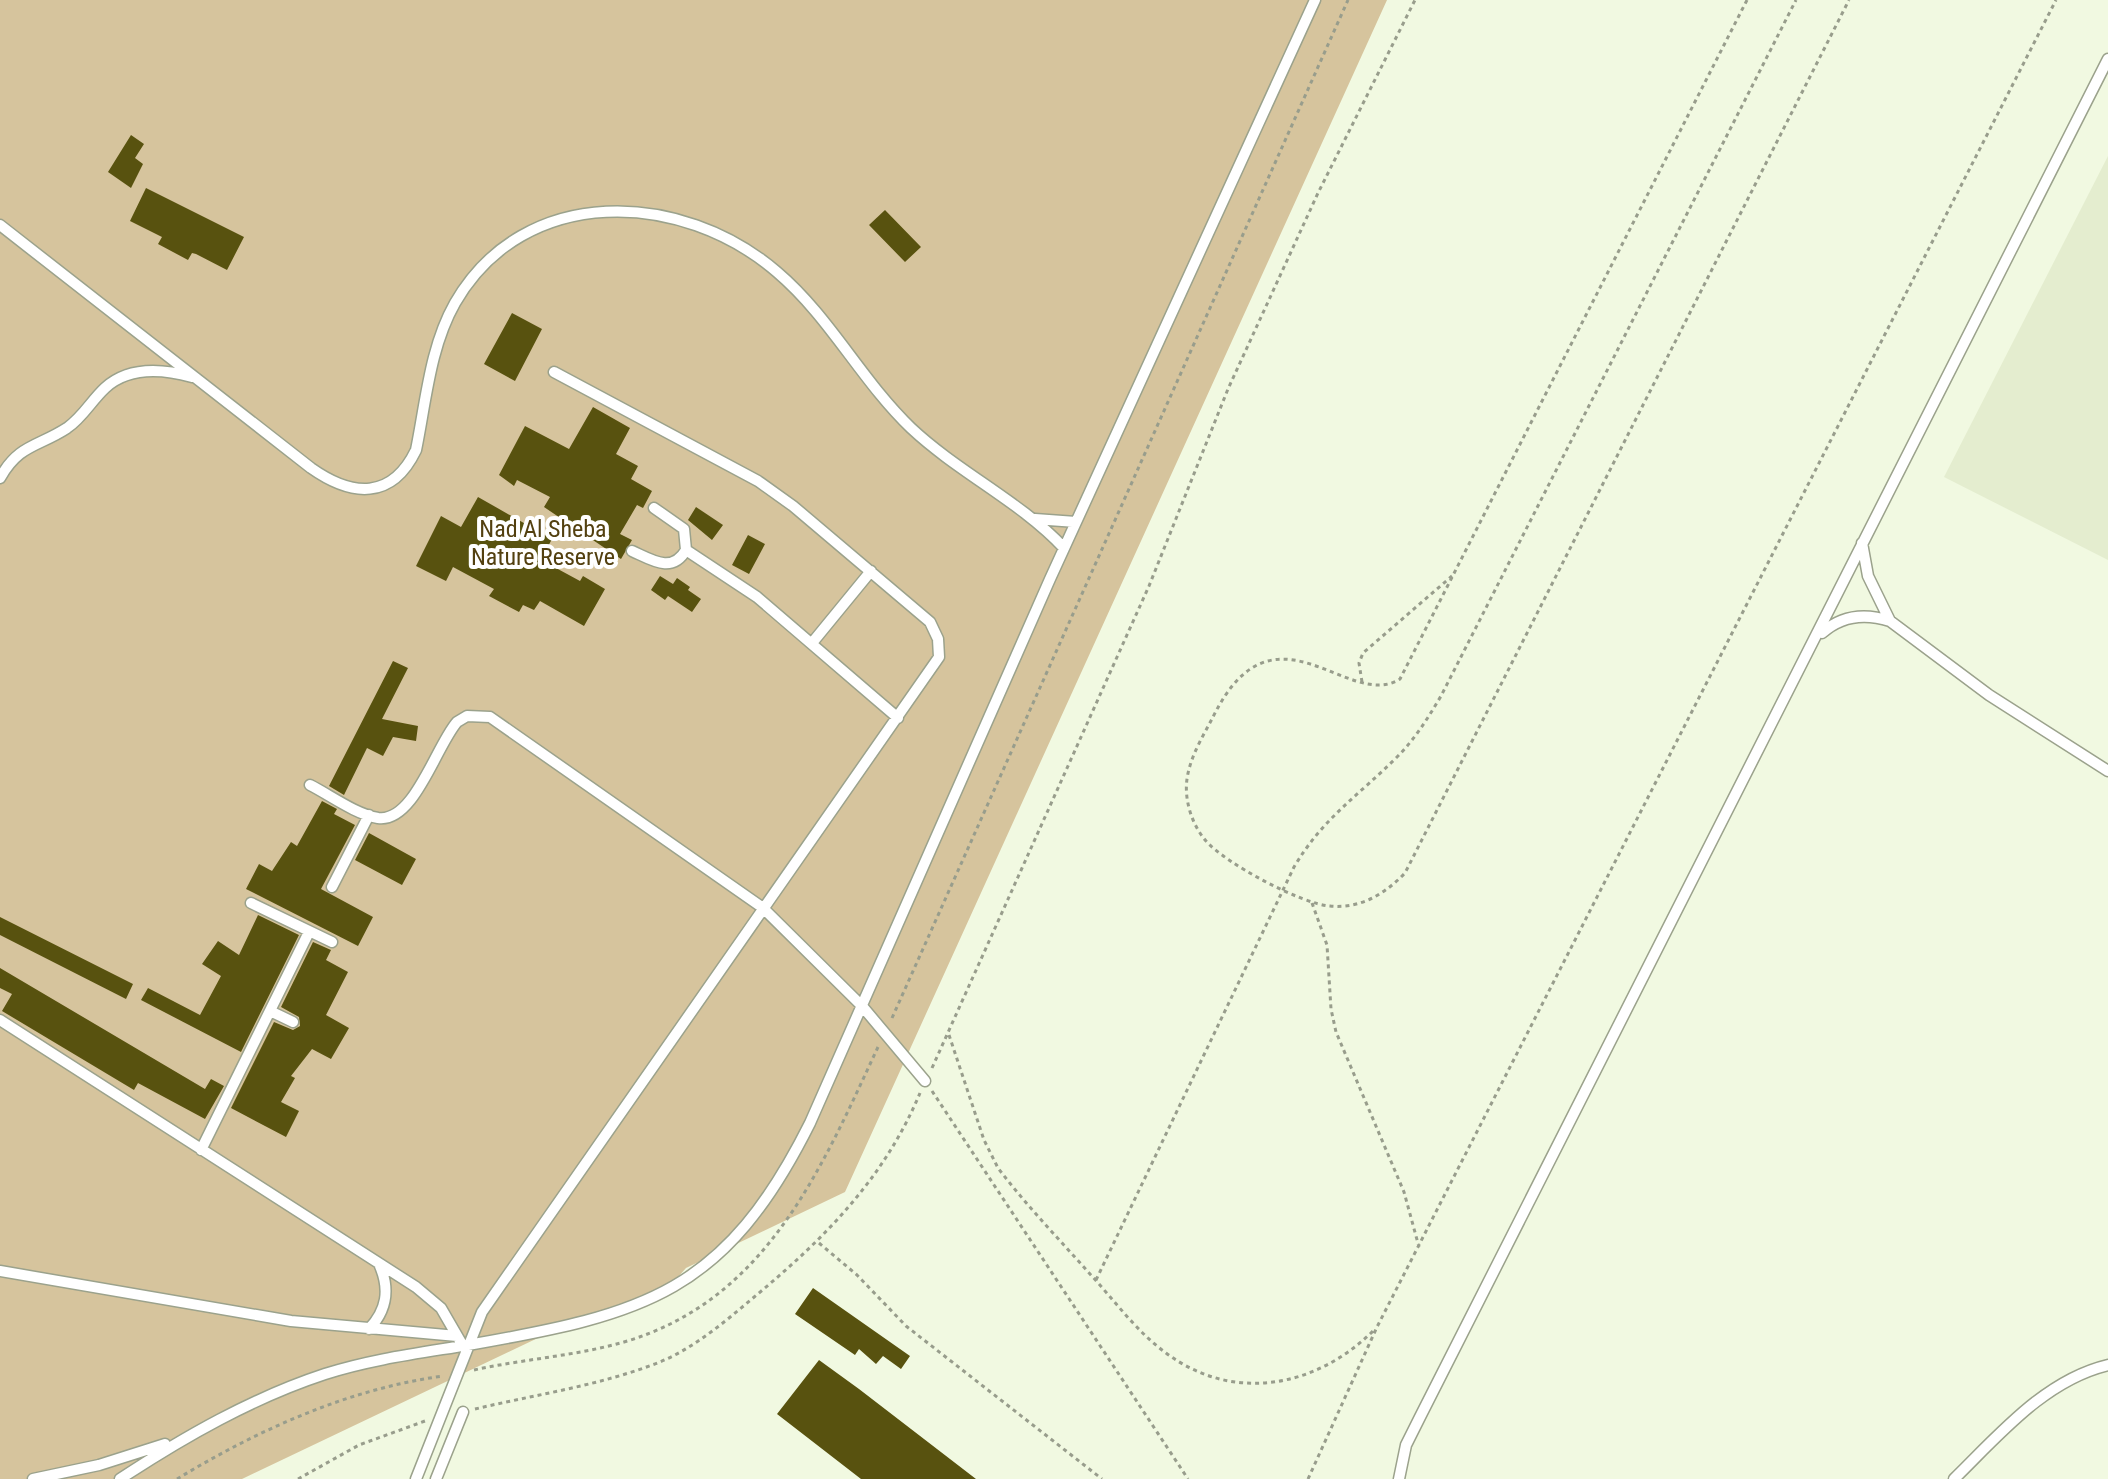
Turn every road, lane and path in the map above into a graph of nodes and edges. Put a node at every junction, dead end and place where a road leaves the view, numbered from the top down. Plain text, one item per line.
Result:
1 (1315, 0) edge
2 (1348, 0) edge
3 (1415, 0) edge
4 (1747, 0) edge
5 (1796, 0) edge
6 (1849, 0) edge
7 (2056, 0) edge
8 (2108, 59) edge
9 (0, 225) edge
10 (554, 372) dead end
11 (199, 379) junction
12 (0, 478) edge
13 (654, 508) dead end
14 (1033, 519) junction
15 (1076, 522) junction
16 (1862, 543) junction
17 (1064, 548) junction
18 (686, 550) junction
19 (632, 551) dead end
20 (871, 571) junction
21 (1455, 574) junction
22 (1890, 621) junction
23 (1816, 637) junction
24 (812, 643) junction
25 (1362, 683) junction
26 (898, 718) junction
27 (2108, 771) edge
28 (310, 785) dead end
29 (369, 815) junction
30 (332, 887) dead end
31 (1283, 888) junction
32 (251, 903) dead end
33 (1312, 903) junction
34 (763, 908) junction
35 (309, 932) junction
36 (332, 942) dead end
37 (862, 1006) junction
38 (270, 1011) junction
39 (0, 1020) edge
40 (293, 1022) dead end
41 (885, 1032) junction
42 (948, 1034) junction
43 (925, 1081) junction
44 (201, 1150) junction
45 (819, 1243) junction
46 (1419, 1250) junction
47 (379, 1264) junction
48 (0, 1271) edge
49 (1096, 1280) junction
50 (1377, 1327) junction
51 (369, 1329) junction
52 (463, 1342) junction
53 (2107, 1364) edge
54 (458, 1374) junction
55 (463, 1412) joint
56 (442, 1417) junction
57 (186, 1437) junction
58 (33, 1479) edge
59 (120, 1479) edge
60 (177, 1479) edge
61 (298, 1479) edge
62 (416, 1479) edge
63 (436, 1479) edge
64 (1102, 1479) edge
65 (1188, 1479) edge
66 (1308, 1479) edge
67 (1399, 1479) edge
68 (1954, 1479) edge

1 - 15 lane
2 - 41 path
3 - 42 path
4 - 21 path
5 - 31 path
6 - 33 path
7 - 46 path
8 - 16 lane
9 - 11 lane
10 - 20 lane
11 - 12 lane
11 - 14 lane
13 - 18 lane
14 - 15 lane
14 - 17 lane
15 - 17 lane
16 - 22 lane
16 - 23 lane
17 - 37 lane
18 - 19 lane
18 - 24 lane
20 - 24 lane
20 - 26 lane
21 - 25 path
21 - 25 path
22 - 23 lane
22 - 27 lane
23 - 67 lane
24 - 26 lane
25 - 31 path
26 - 34 lane
28 - 29 lane
29 - 30 lane
29 - 34 lane
31 - 33 path
31 - 49 path
32 - 35 lane
33 - 46 path
34 - 37 lane
34 - 52 lane
35 - 36 lane
35 - 38 lane
37 - 41 lane
37 - 52 lane
38 - 40 lane
38 - 44 lane
39 - 44 lane
41 - 43 lane
41 - 54 path
42 - 43 path
42 - 49 path
43 - 45 path
43 - 65 path
44 - 47 lane
45 - 55 path
45 - 64 path
46 - 50 path
47 - 51 lane
47 - 52 lane
48 - 51 lane
49 - 50 path
50 - 66 path
51 - 52 lane
52 - 54 lane
52 - 57 lane
53 - 68 lane
54 - 56 lane
54 - 60 path
55 - 63 lane
56 - 61 path
56 - 62 lane
57 - 58 lane
57 - 59 lane

